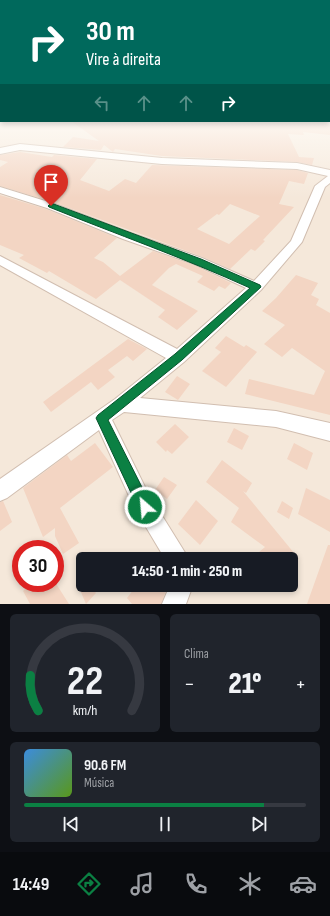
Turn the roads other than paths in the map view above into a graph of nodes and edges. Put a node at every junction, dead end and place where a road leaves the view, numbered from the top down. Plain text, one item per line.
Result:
1 (0, 151) edge
2 (330, 173) edge
3 (330, 178) edge
4 (0, 190) edge
5 (0, 260) edge
6 (256, 287) junction
7 (178, 357) junction
8 (121, 404) junction
9 (102, 418) junction
10 (330, 432) edge
11 (0, 491) edge
12 (174, 552) edge
13 (179, 592) edge
14 (174, 604) edge

1 - 2 street
3 - 6 street
4 - 6 street
5 - 7 street
6 - 7 street
7 - 8 street
8 - 9 street
8 - 10 street
9 - 11 street
9 - 12 street
13 - 14 street

